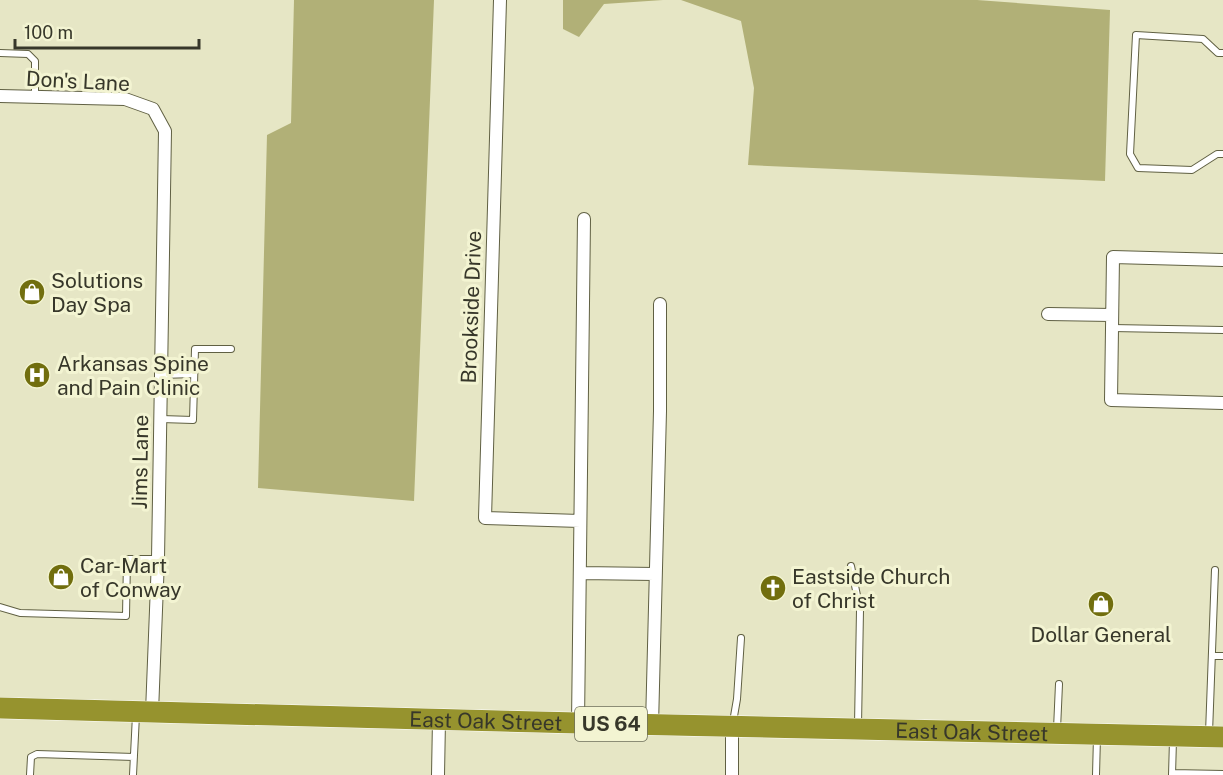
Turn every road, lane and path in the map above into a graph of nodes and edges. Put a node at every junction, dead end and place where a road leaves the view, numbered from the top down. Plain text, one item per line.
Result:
1 (500, 0) edge
2 (0, 53) edge
3 (1223, 53) edge
4 (0, 96) edge
5 (35, 97) junction
6 (153, 109) joint
7 (1223, 154) edge
8 (584, 219) dead end
9 (1223, 260) edge
10 (660, 304) dead end
11 (1048, 314) dead end
12 (1112, 322) junction
13 (1223, 330) edge
14 (231, 349) dead end
15 (194, 374) junction
16 (161, 375) junction
17 (1223, 403) edge
18 (160, 419) junction
19 (580, 521) junction
20 (158, 560) junction
21 (851, 566) dead end
22 (1215, 570) dead end
23 (580, 573) junction
24 (655, 574) junction
25 (0, 607) edge
26 (741, 638) dead end
27 (1212, 656) junction
28 (1223, 656) edge
29 (1059, 684) dead end
30 (0, 708) edge
31 (144, 712) junction
32 (440, 720) junction
33 (578, 723) junction
34 (652, 724) junction
35 (732, 725) junction
36 (858, 728) junction
37 (1057, 733) junction
38 (1097, 734) junction
39 (1173, 736) junction
40 (1216, 737) edge
41 (134, 757) junction
42 (1172, 774) edge
43 (1223, 774) edge
44 (30, 775) edge
45 (133, 775) edge
46 (438, 775) edge
47 (732, 775) edge
48 (1096, 775) edge

1 - 19 street, Brookside Drive
2 - 5 lane
3 - 7 lane
4 - 5 street, Don's Lane
5 - 6 street, Don's Lane
6 - 16 street, Jims Lane
8 - 19 street
9 - 12 street
10 - 24 street
11 - 12 street
12 - 13 lane
12 - 17 street
14 - 15 lane
15 - 16 lane
15 - 18 lane
16 - 18 street, Jims Lane
18 - 20 street, Jims Lane
19 - 23 street
20 - 25 lane
20 - 31 street, Jims Lane
21 - 36 lane
22 - 27 lane
23 - 24 street
23 - 33 street
24 - 34 street
26 - 35 lane
27 - 28 lane
27 - 40 lane
29 - 37 lane
30 - 31 highway, East Oak Street / US 64
31 - 32 highway, East Oak Street / US 64
31 - 41 lane
32 - 33 highway, East Oak Street / US 64
32 - 46 street
33 - 34 highway, East Oak Street / US 64
34 - 35 highway, East Oak Street / US 64
35 - 36 highway, East Oak Street / US 64
35 - 47 street
36 - 37 highway, East Oak Street / US 64
37 - 38 highway, East Oak Street / US 64
38 - 39 highway, East Oak Street / US 64
38 - 48 lane
39 - 40 highway, East Oak Street / US 64
39 - 42 lane
41 - 44 lane
41 - 45 lane
42 - 43 lane

